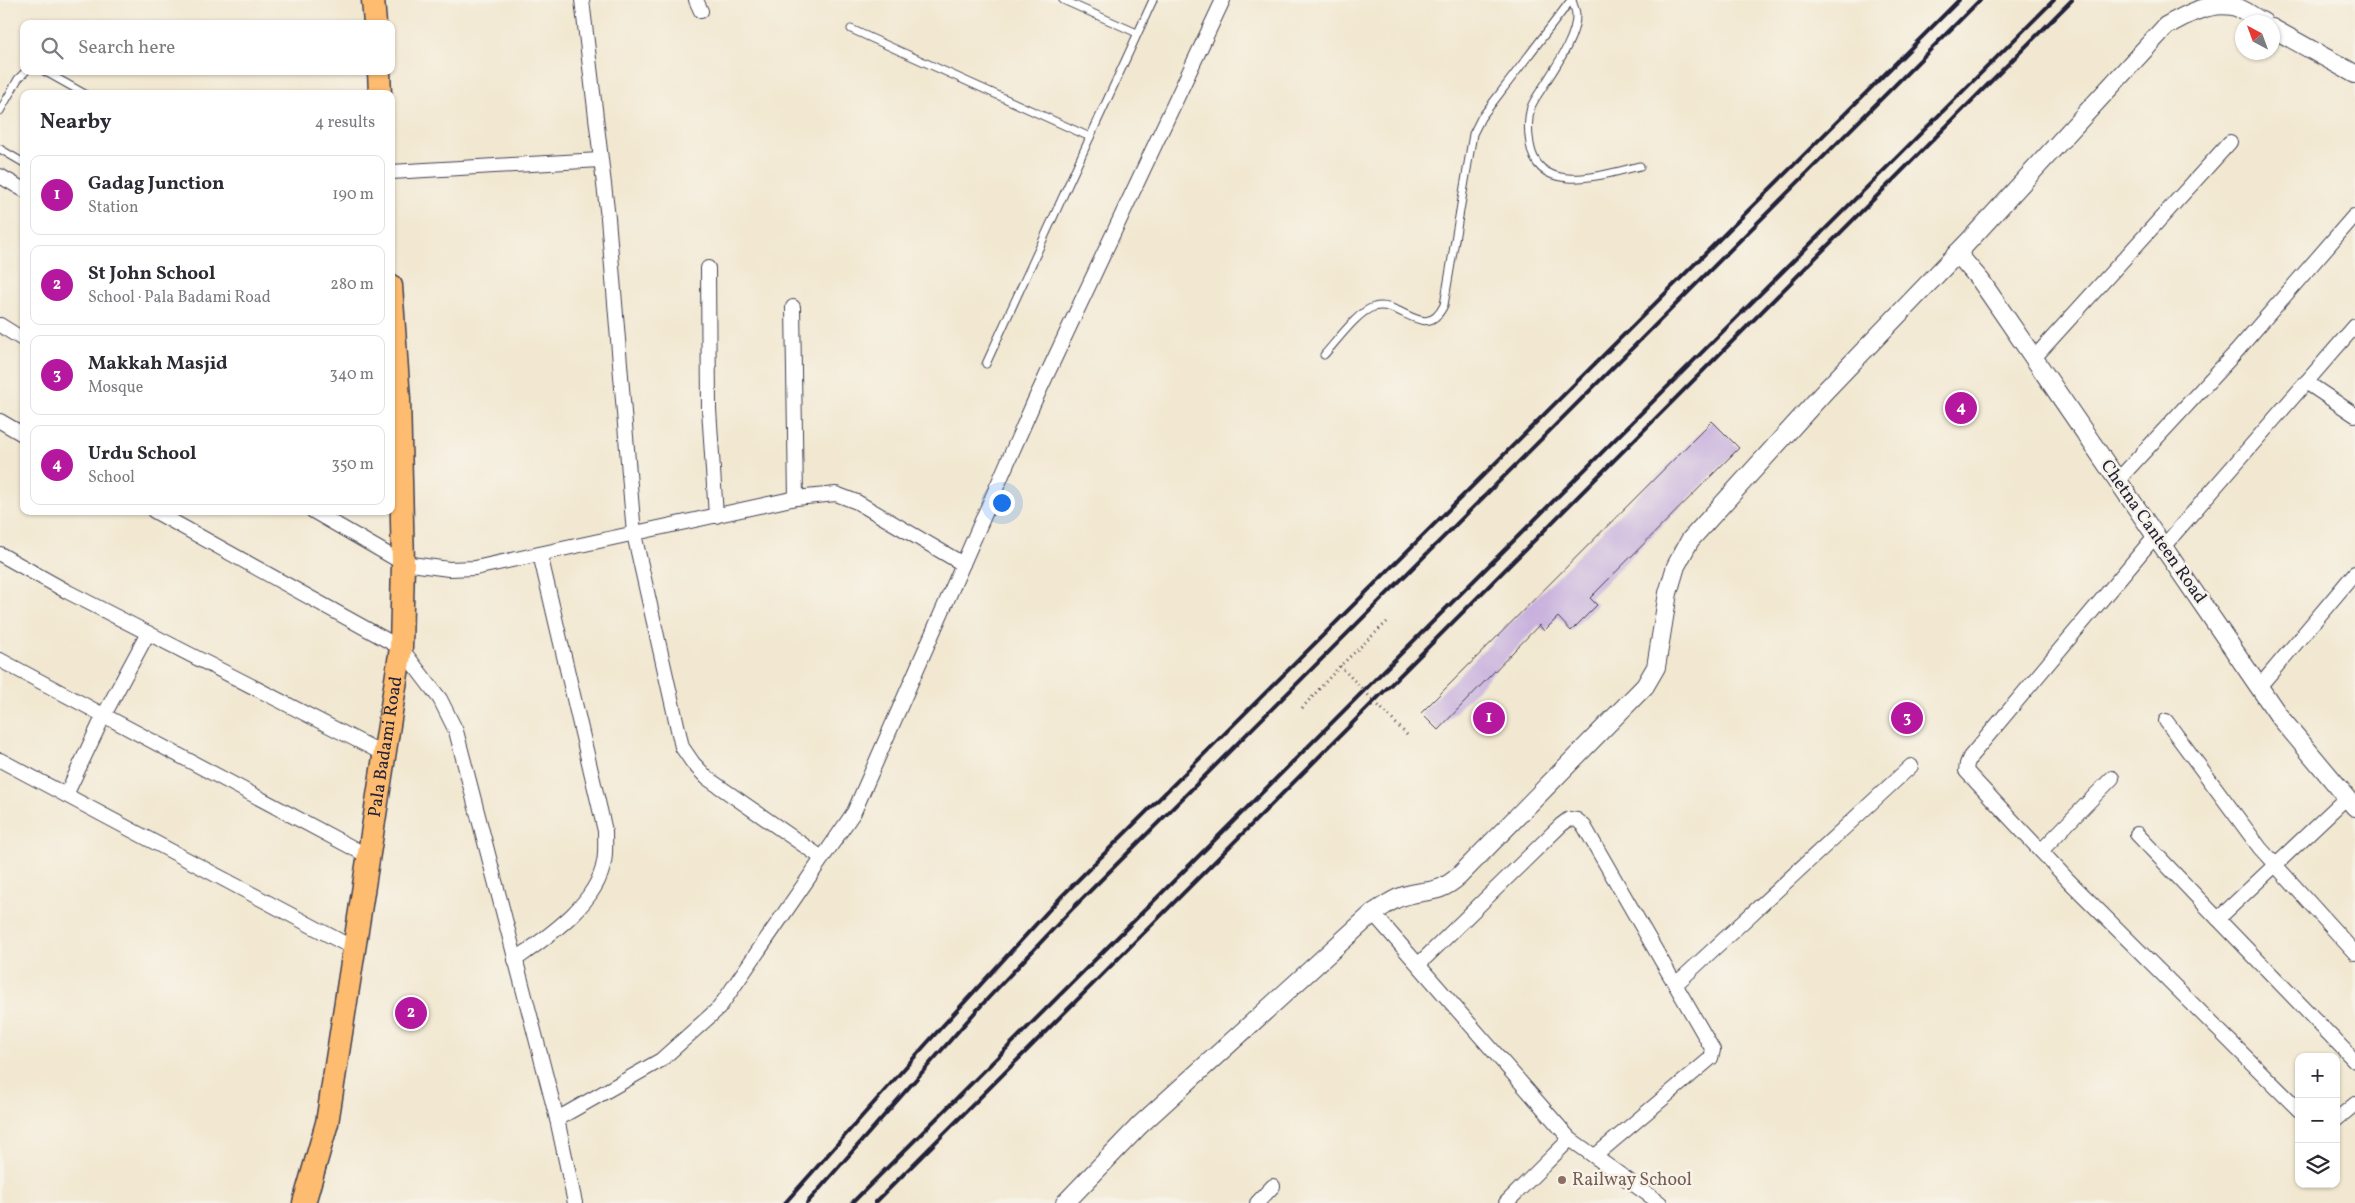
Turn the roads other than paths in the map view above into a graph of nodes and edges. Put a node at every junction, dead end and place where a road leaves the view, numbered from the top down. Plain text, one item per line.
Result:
1 (373, 0) edge
2 (582, 0) edge
3 (1063, 0) edge
4 (1153, 0) edge
5 (1223, 0) edge
6 (1572, 0) edge
7 (2250, 15) edge
8 (375, 20) edge
9 (851, 29) dead end
10 (2280, 32) edge
11 (1137, 33) junction
12 (2355, 74) edge
13 (22, 75) edge
14 (51, 75) edge
15 (379, 75) edge
16 (78, 90) edge
17 (380, 90) edge
18 (0, 111) edge
19 (1090, 136) junction
20 (2230, 142) dead end
21 (0, 149) edge
22 (600, 160) junction
23 (20, 161) edge
24 (1640, 166) dead end
25 (395, 172) edge
26 (0, 176) edge
27 (20, 188) edge
28 (2354, 216) edge
29 (1957, 253) junction
30 (708, 268) dead end
31 (793, 307) dead end
32 (0, 325) edge
33 (2355, 326) edge
34 (20, 338) edge
35 (1324, 355) dead end
36 (2034, 358) junction
37 (986, 364) dead end
38 (2306, 382) junction
39 (395, 397) edge
40 (2355, 414) edge
41 (0, 421) edge
42 (20, 433) edge
43 (2117, 481) junction
44 (796, 498) junction
45 (161, 515) edge
46 (320, 515) edge
47 (716, 516) junction
48 (634, 534) junction
49 (2159, 541) junction
50 (0, 554) edge
51 (540, 554) junction
52 (402, 563) junction
53 (963, 564) junction
54 (2355, 572) edge
55 (148, 633) junction
56 (401, 648) junction
57 (0, 660) edge
58 (2260, 687) junction
59 (104, 715) junction
60 (2166, 721) dead end
61 (384, 754) junction
62 (0, 760) edge
63 (1911, 766) dead end
64 (2112, 778) dead end
65 (66, 795) junction
66 (2351, 802) edge
67 (2137, 834) dead end
68 (2041, 851) junction
69 (368, 856) junction
70 (822, 858) junction
71 (2275, 865) junction
72 (1374, 913) junction
73 (2218, 919) junction
74 (355, 949) junction
75 (2355, 953) edge
76 (515, 960) junction
77 (1419, 964) junction
78 (1676, 984) junction
79 (2355, 1061) edge
80 (2355, 1104) edge
81 (2295, 1106) edge
82 (2340, 1117) edge
83 (558, 1119) junction
84 (1570, 1139) junction
85 (1595, 1156) junction
86 (1273, 1186) dead end
87 (304, 1203) edge
88 (575, 1203) edge
89 (1065, 1203) edge
90 (1257, 1203) edge
91 (1506, 1203) edge
92 (1660, 1203) edge

1 - 8 main road
2 - 22 street
3 - 11 lane
4 - 11 lane
5 - 53 street
6 - 24 lane
6 - 35 lane
7 - 29 street
9 - 19 lane
10 - 12 street
11 - 19 lane
13 - 18 lane
14 - 16 lane
15 - 17 main road
19 - 37 lane
20 - 36 street
21 - 23 lane
22 - 25 street
22 - 48 street
26 - 27 street
28 - 43 street
29 - 36 street, Chetna Canteen Road
29 - 72 street
30 - 47 street
31 - 44 street
32 - 34 street
33 - 38 street
36 - 43 street, Chetna Canteen Road
38 - 40 street
38 - 49 street
39 - 52 main road, Pala Badami Road
41 - 42 street
43 - 49 street, Chetna Canteen Road
44 - 47 street
44 - 53 street
45 - 56 street
46 - 52 street
47 - 48 street
48 - 51 street
48 - 70 street
49 - 58 street, Chetna Canteen Road
49 - 68 street
50 - 55 street
51 - 52 street
51 - 76 street
52 - 56 main road, Pala Badami Road
53 - 70 street
54 - 58 street
55 - 59 street
55 - 61 street
56 - 61 main road, Pala Badami Road
56 - 76 street
57 - 59 street
58 - 66 street, Chetna Canteen Road
59 - 65 street
59 - 69 street
60 - 71 street
61 - 69 main road, Pala Badami Road
62 - 65 street
63 - 78 street
64 - 68 street
65 - 74 street
66 - 71 street
67 - 73 street
68 - 81 street
69 - 74 main road, Pala Badami Road
70 - 83 street
71 - 73 street
71 - 75 street
72 - 77 street
72 - 89 street
73 - 79 street
74 - 87 main road, Pala Badami Road
76 - 83 street
77 - 78 street
77 - 84 street
78 - 85 street
80 - 82 street
83 - 88 street
84 - 85 street
84 - 91 street
85 - 92 street
86 - 90 street

